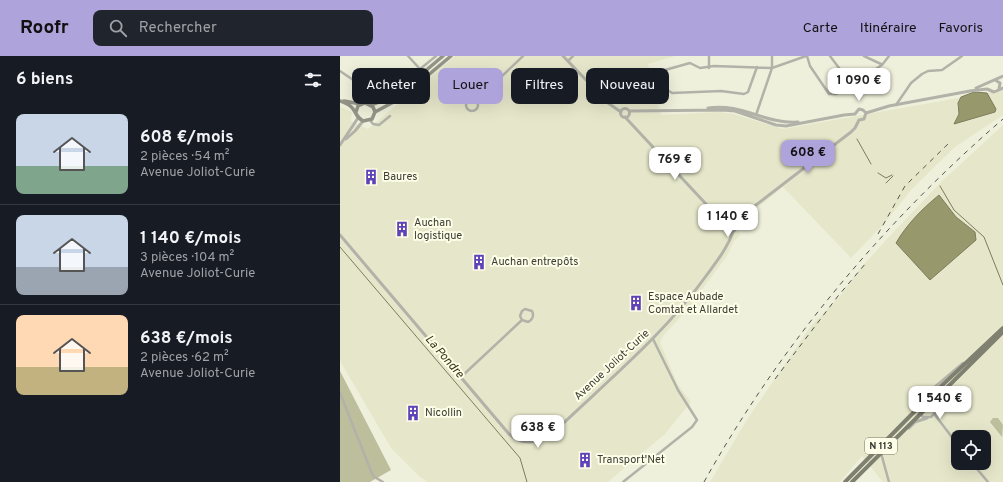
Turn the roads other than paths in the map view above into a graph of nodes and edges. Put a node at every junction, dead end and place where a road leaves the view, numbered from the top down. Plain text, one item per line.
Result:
1 (408, 56) edge
2 (436, 56) edge
3 (443, 56) edge
4 (451, 56) edge
5 (523, 56) edge
6 (563, 56) edge
7 (573, 56) edge
8 (709, 56) edge
9 (772, 56) edge
10 (806, 56) edge
11 (830, 56) edge
12 (864, 56) edge
13 (889, 56) edge
14 (962, 56) edge
15 (797, 58) edge
16 (568, 61) junction
17 (882, 64) junction
18 (757, 67) junction
19 (419, 68) edge
20 (421, 68) edge
21 (429, 68) edge
22 (709, 68) junction
23 (772, 68) junction
24 (340, 71) edge
25 (503, 75) edge
26 (1003, 76) edge
27 (352, 79) edge
28 (993, 80) junction
29 (851, 84) junction
30 (988, 84) junction
31 (1001, 86) edge
32 (989, 90) junction
33 (970, 91) junction
34 (476, 100) joint
35 (340, 101) edge
36 (352, 103) edge
37 (362, 104) edge
38 (370, 104) edge
39 (896, 105) junction
40 (699, 109) junction
41 (622, 110) junction
42 (629, 111) junction
43 (356, 112) junction
44 (375, 112) junction
45 (635, 112) junction
46 (866, 113) junction
47 (757, 114) junction
48 (855, 114) junction
49 (390, 116) dead end
50 (627, 116) junction
51 (358, 118) junction
52 (756, 119) junction
53 (370, 120) junction
54 (859, 120) junction
55 (363, 121) junction
56 (804, 122) junction
57 (345, 140) junction
58 (340, 145) edge
59 (733, 230) junction
60 (340, 235) edge
61 (522, 320) junction
62 (1003, 328) edge
63 (1003, 332) edge
64 (653, 339) junction
65 (974, 355) junction
66 (461, 377) junction
67 (949, 385) junction
68 (340, 393) edge
69 (924, 397) junction
70 (930, 397) junction
71 (935, 399) junction
72 (938, 405) junction
73 (917, 410) junction
74 (919, 414) junction
75 (935, 415) junction
76 (927, 418) junction
77 (951, 436) edge
78 (888, 446) junction
79 (881, 453) junction
80 (978, 470) edge
81 (383, 482) edge
82 (623, 482) edge
83 (845, 482) edge
84 (852, 482) edge
85 (890, 482) edge
86 (988, 482) edge

1 - 19 street
2 - 20 street
3 - 21 main road
4 - 44 main road
5 - 25 street
6 - 16 street
7 - 16 street
8 - 22 street
9 - 23 street
10 - 15 street
10 - 29 street
11 - 29 street
12 - 17 street
13 - 17 street
14 - 39 street
15 - 23 street
16 - 41 street
17 - 29 street
18 - 22 street
18 - 22 street
18 - 23 street
23 - 47 street
24 - 27 street
26 - 28 street
26 - 31 street
28 - 30 street
28 - 31 street
30 - 32 street
30 - 33 street
31 - 32 street
32 - 33 street
33 - 39 street
34 - 34 street
35 - 36 main road
35 - 43 main road
37 - 43 main road
38 - 44 main road
39 - 46 street
40 - 45 street
40 - 47 street
40 - 52 street
41 - 42 street
41 - 50 street
42 - 45 street
42 - 50 street
43 - 51 main road
44 - 53 main road
45 - 50 street
46 - 48 street
46 - 54 street
47 - 52 street
47 - 56 street
48 - 54 street
48 - 56 street
49 - 53 street
50 - 59 street
51 - 55 main road
51 - 57 street
52 - 56 street
53 - 55 main road
54 - 59 street, Avenue Joliot-Curie
55 - 57 street
57 - 58 street
59 - 64 street, Avenue Joliot-Curie
60 - 66 street, Avenue Joliot-Curie
61 - 61 street
61 - 66 street
62 - 65 main road, N 113
63 - 67 main road, N 113
64 - 66 street, Avenue Joliot-Curie
64 - 82 street
65 - 69 street
65 - 70 main road, N 113
67 - 71 main road, N 113
67 - 72 street
68 - 81 street
69 - 70 street
69 - 73 street
70 - 71 street
70 - 73 main road, N 113
71 - 72 street
71 - 74 main road, N 113
72 - 75 street
73 - 74 street
73 - 83 main road, N 113
74 - 76 street
74 - 78 main road, N 113
75 - 76 street
75 - 77 street
76 - 78 street
78 - 79 main road, N 113
79 - 84 main road, N 113
79 - 85 street
80 - 86 street

